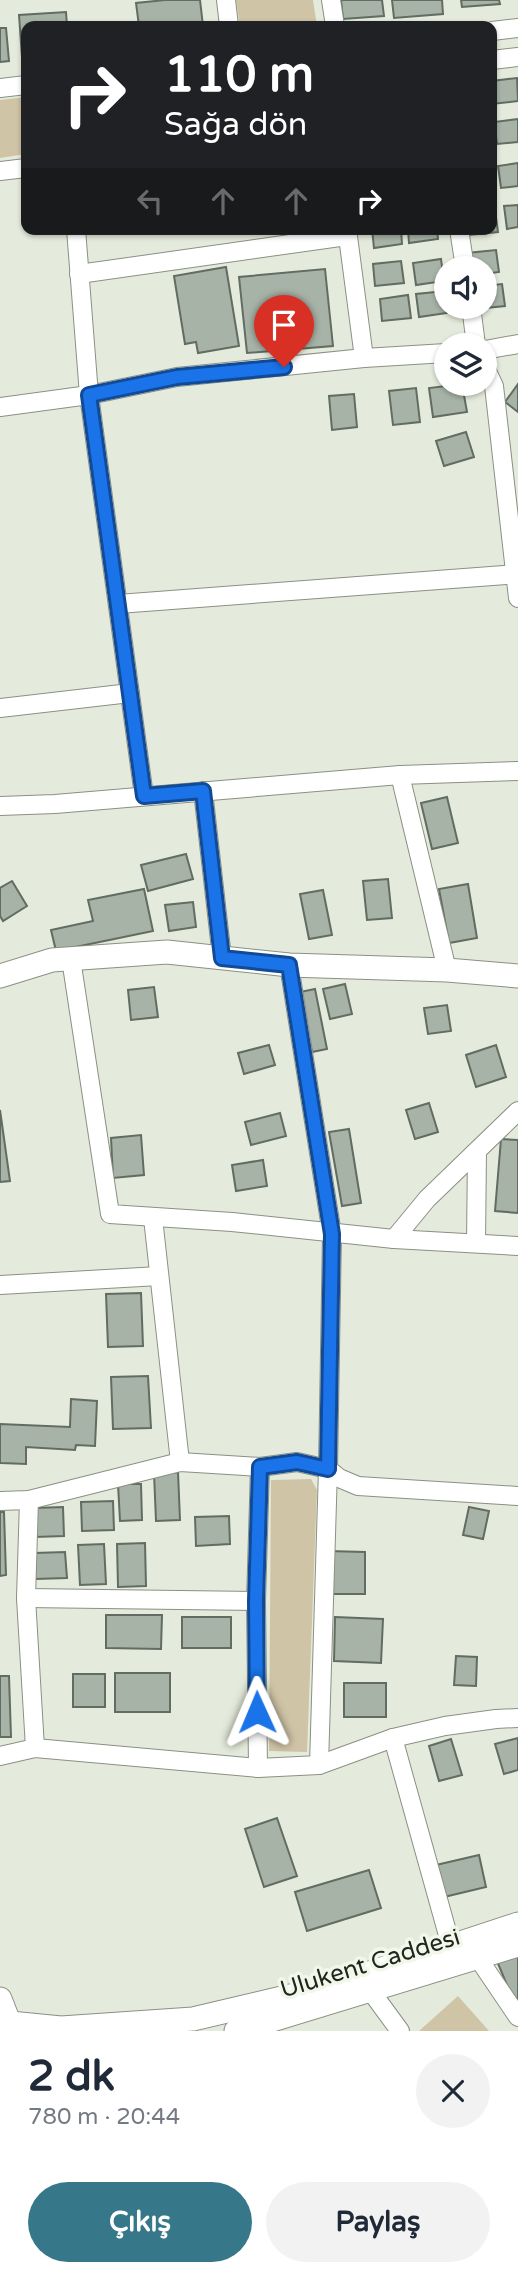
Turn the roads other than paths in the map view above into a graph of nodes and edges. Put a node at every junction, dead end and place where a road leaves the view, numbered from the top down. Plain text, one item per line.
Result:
1 (226, 0) edge
2 (331, 0) edge
3 (228, 21) edge
4 (334, 21) edge
5 (518, 28) edge
6 (497, 30) edge
7 (518, 57) edge
8 (497, 59) edge
9 (21, 86) edge
10 (0, 88) edge
11 (21, 169) edge
12 (0, 171) edge
13 (76, 235) edge
14 (334, 235) edge
15 (347, 235) edge
16 (460, 235) edge
17 (463, 256) edge
18 (79, 274) junction
19 (518, 344) edge
20 (497, 347) edge
21 (434, 354) edge
22 (364, 359) junction
23 (89, 395) junction
24 (495, 396) edge
25 (0, 407) edge
26 (517, 574) edge
27 (518, 598) edge
28 (118, 604) junction
29 (130, 693) junction
30 (0, 708) edge
31 (518, 771) edge
32 (400, 775) junction
33 (203, 791) junction
34 (144, 796) junction
35 (0, 806) edge
36 (222, 958) junction
37 (71, 959) junction
38 (289, 965) junction
39 (447, 970) junction
40 (0, 976) edge
41 (518, 976) edge
42 (518, 1111) edge
43 (477, 1151) junction
44 (153, 1218) junction
45 (332, 1234) junction
46 (394, 1239) junction
47 (476, 1243) junction
48 (518, 1245) edge
49 (159, 1276) junction
50 (0, 1285) edge
51 (180, 1462) junction
52 (260, 1467) junction
53 (328, 1469) junction
54 (518, 1496) edge
55 (29, 1500) junction
56 (0, 1501) edge
57 (26, 1598) junction
58 (256, 1601) junction
59 (518, 1718) edge
60 (393, 1738) junction
61 (35, 1748) junction
62 (0, 1756) edge
63 (319, 1765) junction
64 (258, 1768) junction
65 (518, 1924) edge
66 (518, 1945) edge
67 (451, 1946) junction
68 (478, 1958) junction
69 (370, 1990) junction
70 (0, 1999) edge
71 (518, 2017) edge
72 (5, 2022) edge
73 (236, 2031) edge
74 (400, 2031) edge

1 - 3 street
2 - 4 street
5 - 6 street
7 - 8 street
9 - 10 street
11 - 12 street
13 - 18 street
14 - 18 street
15 - 22 street
16 - 17 street
18 - 23 street
19 - 20 street
21 - 22 street
22 - 23 street
23 - 25 street
23 - 28 street
24 - 26 street
26 - 27 street
26 - 28 street
28 - 29 street
29 - 30 street
29 - 34 street
31 - 32 street
32 - 33 street
32 - 39 street
33 - 34 street
33 - 36 street
34 - 35 street
36 - 37 street
36 - 38 street
37 - 40 street
37 - 44 street
38 - 39 street
38 - 45 street
39 - 41 street
42 - 43 street
43 - 46 street
43 - 47 street
44 - 45 street
44 - 49 street
45 - 46 street
45 - 53 street
46 - 47 street
47 - 48 street
49 - 50 street
49 - 51 street
51 - 52 street
51 - 55 street
52 - 53 street
52 - 58 street
53 - 54 street
53 - 63 street
55 - 56 street
55 - 57 street
57 - 58 street
57 - 61 street
58 - 64 street
59 - 60 street
60 - 63 street
60 - 67 street
61 - 62 street
61 - 64 street
63 - 64 street
65 - 67 street
66 - 68 street, Ulukent Caddesi
67 - 72 street
68 - 69 street, Ulukent Caddesi
68 - 71 street
69 - 73 street, Ulukent Caddesi
69 - 74 street
70 - 72 street

